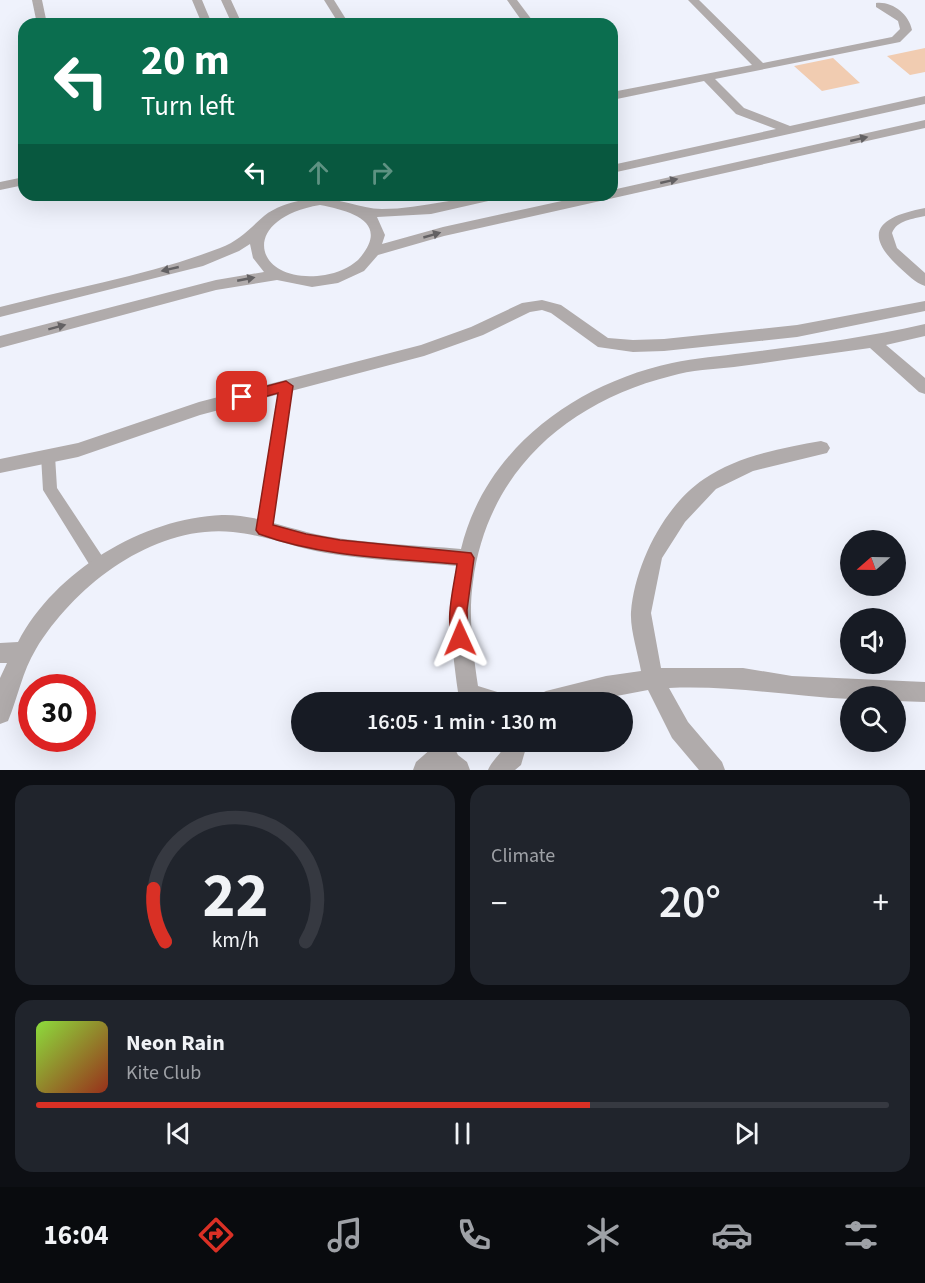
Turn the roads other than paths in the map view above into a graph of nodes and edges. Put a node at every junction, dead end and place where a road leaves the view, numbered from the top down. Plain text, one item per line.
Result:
1 (37, 0) edge
2 (197, 0) edge
3 (226, 0) edge
4 (329, 0) edge
5 (512, 0) edge
6 (693, 0) edge
7 (877, 2) edge
8 (41, 18) edge
9 (204, 18) edge
10 (234, 18) edge
11 (340, 18) edge
12 (526, 18) edge
13 (760, 66) junction
14 (707, 78) junction
15 (618, 95) edge
16 (925, 100) edge
17 (740, 111) junction
18 (925, 124) edge
19 (789, 129) junction
20 (732, 142) junction
21 (618, 168) edge
22 (18, 181) edge
23 (2, 185) edge
24 (618, 193) edge
25 (279, 201) edge
26 (312, 201) edge
27 (338, 201) edge
28 (468, 201) edge
29 (583, 201) edge
30 (364, 212) junction
31 (925, 212) edge
32 (278, 213) junction
33 (261, 229) junction
34 (376, 250) junction
35 (278, 275) junction
36 (925, 281) edge
37 (925, 306) edge
38 (0, 312) edge
39 (925, 330) edge
40 (0, 342) edge
41 (873, 342) junction
42 (286, 386) junction
43 (925, 388) edge
44 (821, 448) dead end
45 (48, 456) junction
46 (0, 466) edge
47 (264, 530) junction
48 (466, 558) junction
49 (100, 567) junction
50 (22, 652) junction
51 (0, 653) edge
52 (653, 679) junction
53 (463, 692) edge
54 (584, 692) edge
55 (925, 692) edge
56 (0, 713) edge
57 (438, 752) edge
58 (444, 752) edge
59 (514, 752) edge
60 (424, 770) edge
61 (459, 770) edge
62 (499, 770) edge
63 (714, 770) edge

1 - 8 street
2 - 9 street
3 - 10 street
4 - 11 street
5 - 12 street
6 - 13 street
7 - 13 street
13 - 14 street
14 - 15 street
14 - 17 street
16 - 19 street
17 - 19 street
17 - 20 street
24 -> 18 street
19 - 20 street
20 - 21 street
22 - 23 street
25 - 32 street
26 - 32 street
27 - 30 street
28 - 30 street
34 -> 29 street
30 - 34 street
31 - 36 street
32 - 33 street
33 - 35 street
33 -> 38 street
34 - 35 street
40 -> 35 street
37 - 42 street
39 - 41 street
41 - 43 street
41 - 48 street
42 - 45 street
42 - 47 lane
44 - 52 street
45 - 46 street
45 - 49 lane
47 - 48 street
47 - 49 street
48 - 53 street
49 - 50 street
50 - 51 street
50 - 56 street
52 - 54 street
52 - 55 street
52 - 63 street
57 - 60 street
58 - 61 street
59 - 62 street

